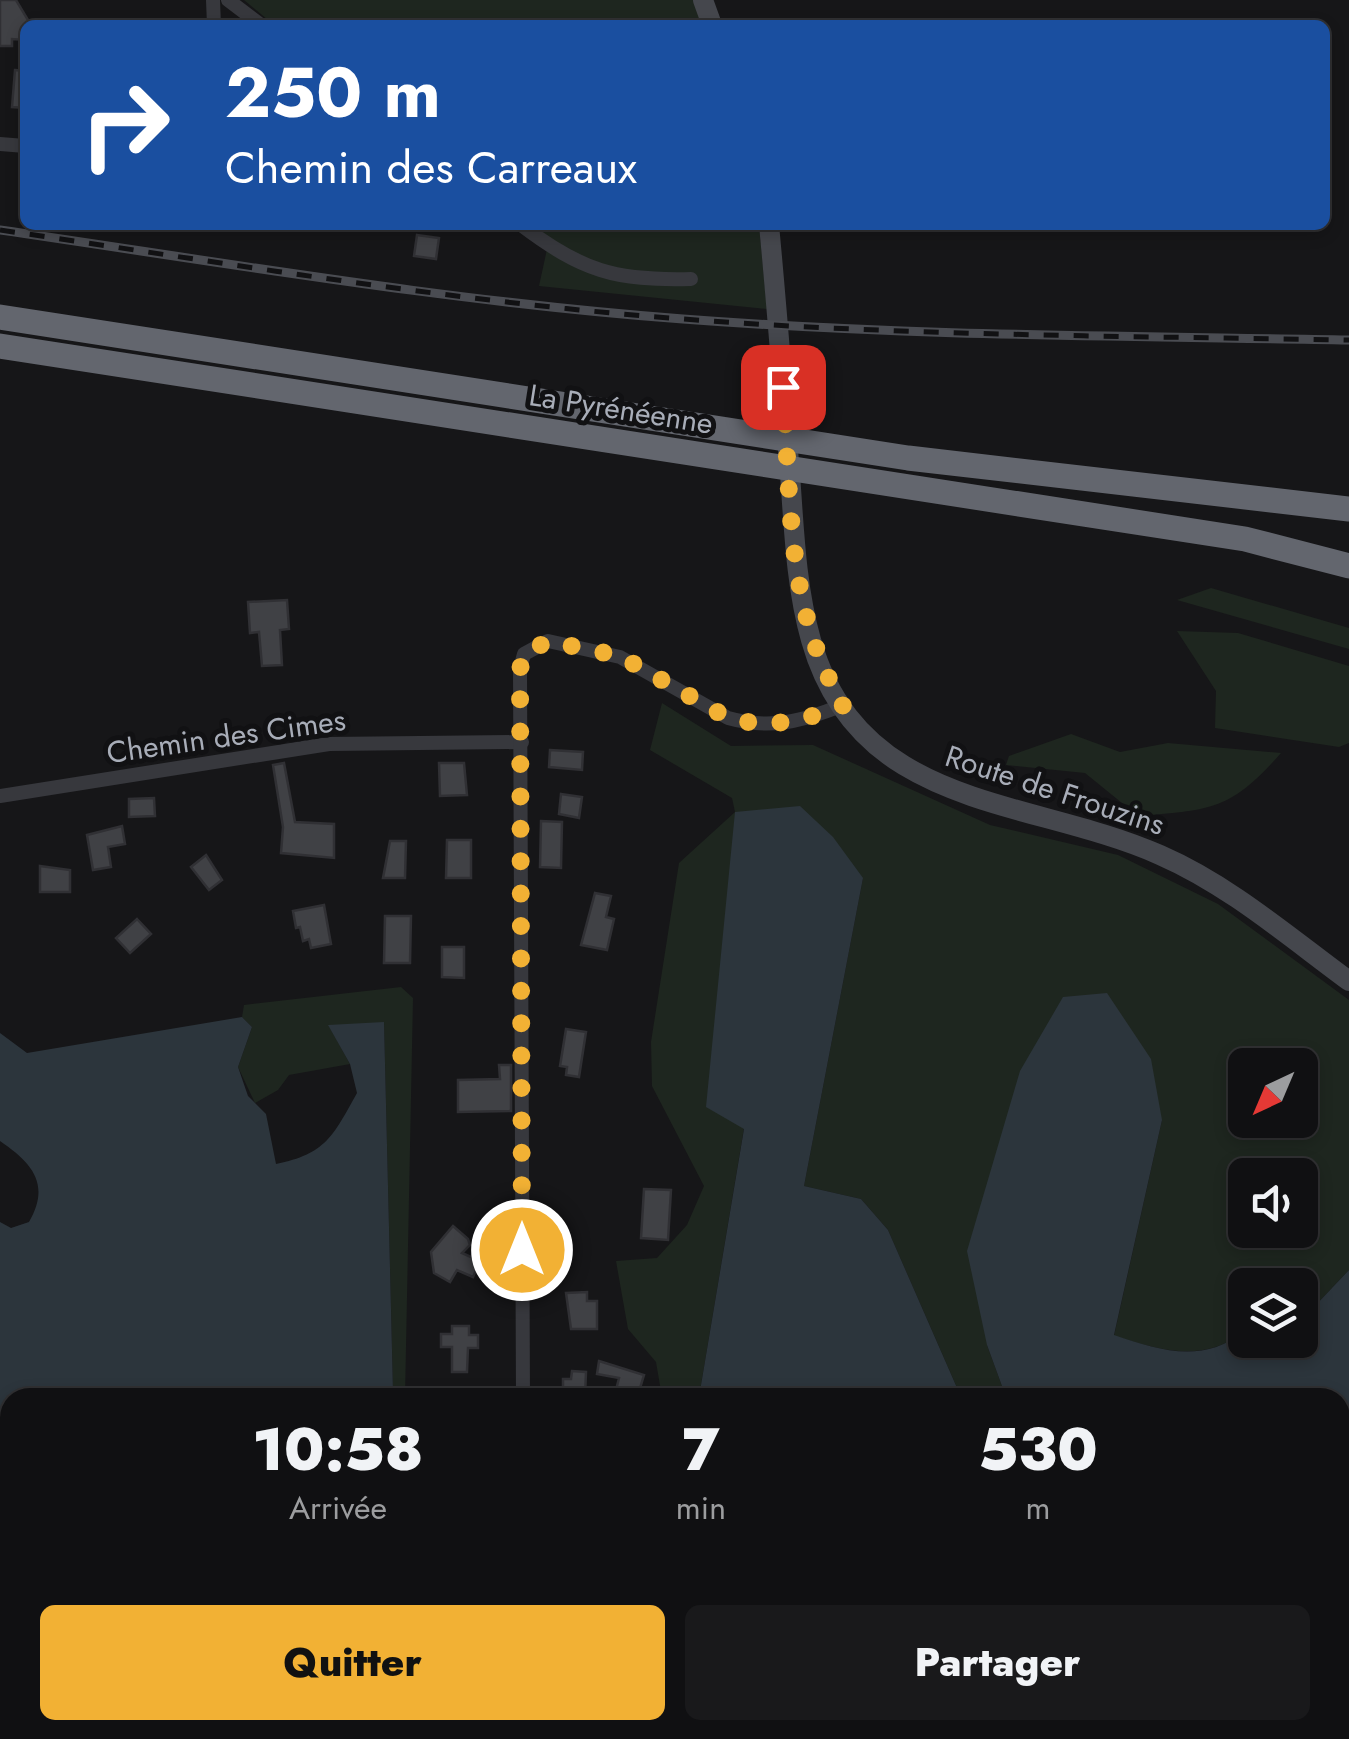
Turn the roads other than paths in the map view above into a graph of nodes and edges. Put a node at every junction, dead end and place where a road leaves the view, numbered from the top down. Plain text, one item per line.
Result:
1 (228, 0) edge
2 (254, 20) edge
3 (528, 230) edge
4 (769, 230) edge
5 (691, 279) dead end
6 (0, 317) edge
7 (0, 346) edge
8 (1349, 509) edge
9 (1349, 566) edge
10 (844, 705) junction
11 (522, 742) junction
12 (0, 796) edge
13 (1349, 981) edge
14 (523, 1388) edge

1 - 2 street
3 - 5 street
4 - 10 main road, Route de Frouzins
6 - 8 highway, La Pyrénéenne
7 - 9 highway, La Pyrénéenne
10 - 11 street
10 - 13 main road, Route de Frouzins
11 - 12 street, Chemin des Cimes
11 - 14 street

